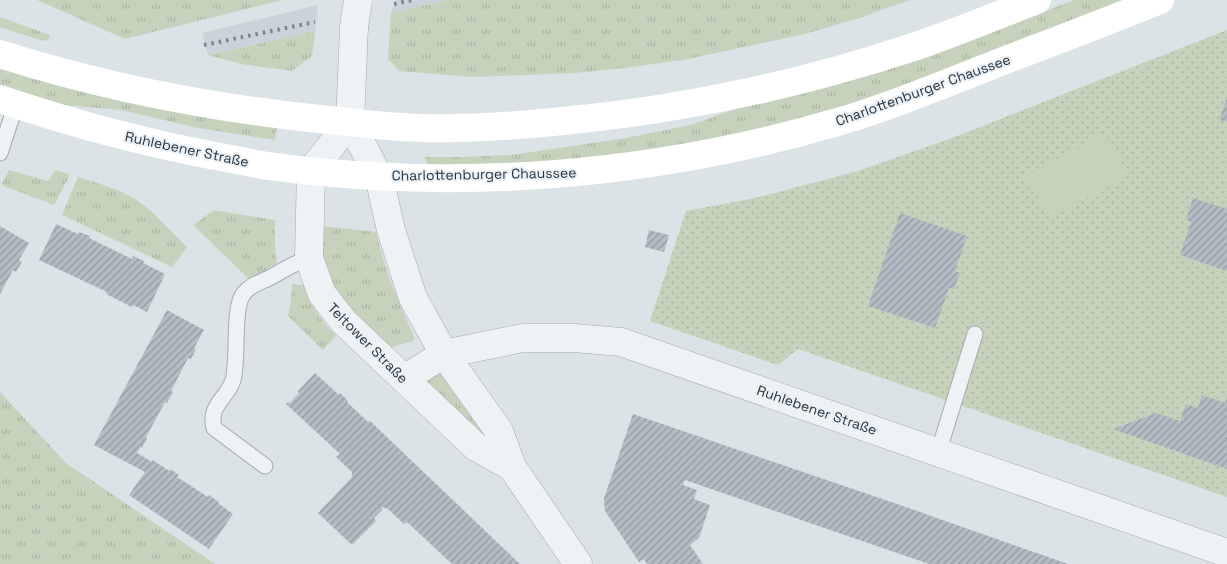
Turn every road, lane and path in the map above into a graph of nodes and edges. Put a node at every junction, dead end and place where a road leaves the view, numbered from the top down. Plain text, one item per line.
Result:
1 (358, 0) edge
2 (1037, 0) edge
3 (1160, 0) edge
4 (0, 54) edge
5 (8, 101) edge
6 (350, 122) junction
7 (0, 152) edge
8 (311, 171) junction
9 (380, 176) junction
10 (309, 258) junction
11 (975, 334) dead end
12 (444, 354) junction
13 (404, 379) junction
14 (938, 453) junction
15 (265, 466) dead end
16 (512, 467) junction
17 (1227, 553) edge
18 (578, 564) edge

1 - 6 street, bridge
2 - 6 main road
3 - 9 main road, Charlottenburger Chaussee
4 - 6 main road
5 - 7 lane
5 - 8 main road, Ruhlebener Straße
6 - 8 street
6 - 9 street, Teltower Straße
8 - 9 main road, Ruhlebener Straße
8 - 10 street, Teltower Straße
9 - 12 street, Teltower Straße
10 - 13 street, Teltower Straße
10 - 15 lane
11 - 14 lane
12 - 13 street, Ruhlebener Straße
12 - 14 street, Ruhlebener Straße
12 - 16 street, Teltower Straße
13 - 16 street, Teltower Straße
14 - 17 street, Ruhlebener Straße
16 - 18 street, Teltower Straße

